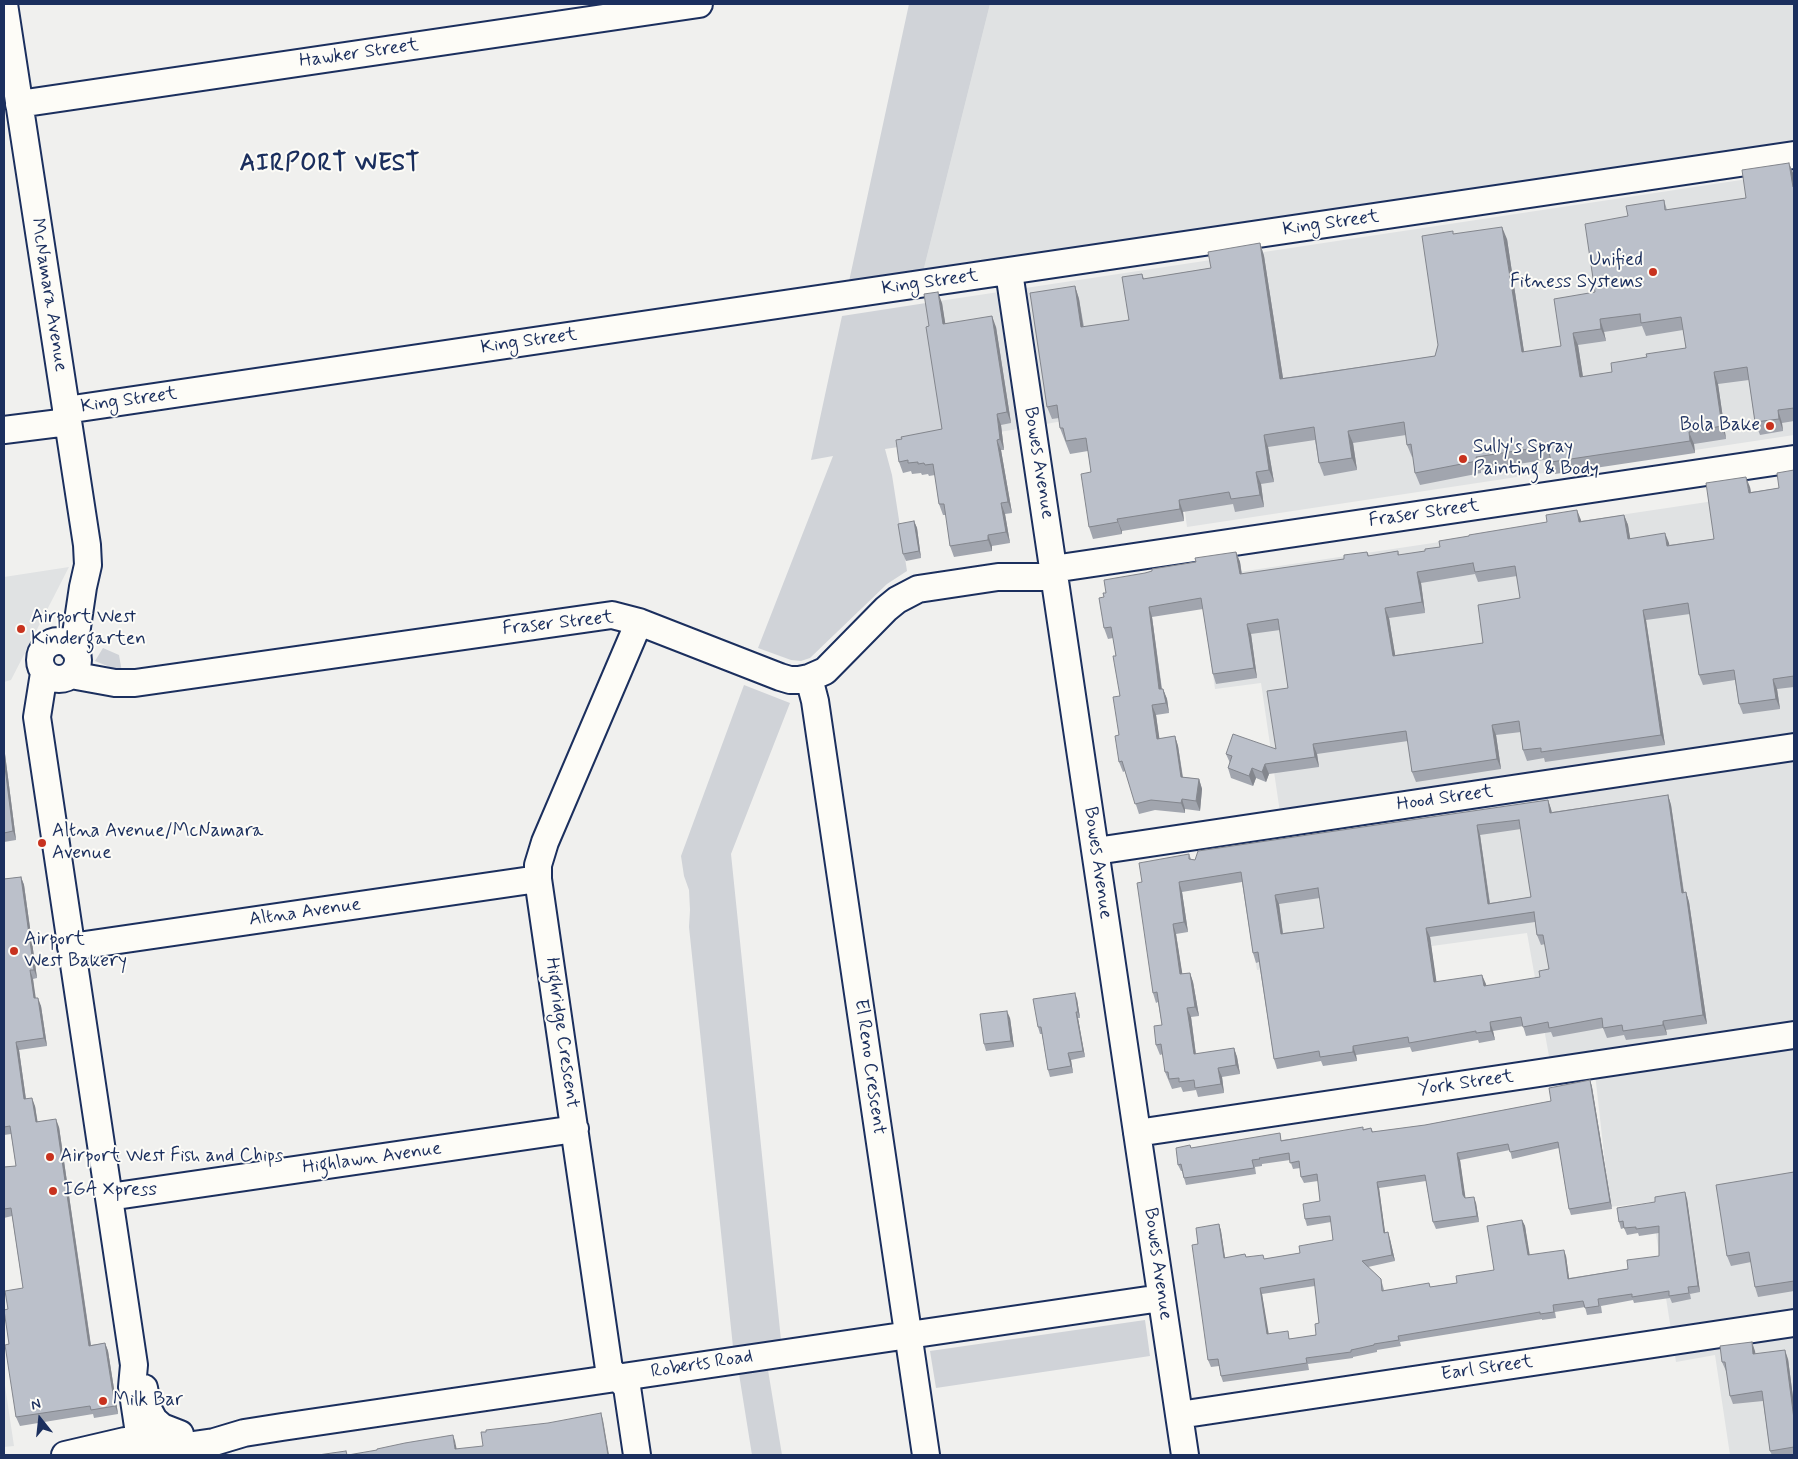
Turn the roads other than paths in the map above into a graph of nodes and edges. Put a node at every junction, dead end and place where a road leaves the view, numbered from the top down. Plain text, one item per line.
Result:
1 (4, 4) edge
2 (699, 4) edge
3 (19, 104) junction
4 (1794, 155) edge
5 (1009, 272) junction
6 (67, 416) junction
7 (4, 430) edge
8 (1794, 459) edge
9 (1053, 569) junction
10 (639, 622) junction
11 (64, 663) junction
12 (809, 678) junction
13 (1794, 748) edge
14 (1096, 851) junction
15 (538, 879) junction
16 (71, 947) junction
17 (1794, 1036) edge
18 (576, 1129) junction
19 (1137, 1133) junction
20 (109, 1197) junction
21 (1161, 1298) junction
22 (1794, 1323) edge
23 (908, 1334) junction
24 (134, 1365) junction
25 (618, 1378) junction
26 (1179, 1415) junction
27 (214, 1443) edge
28 (177, 1446) edge
29 (135, 1449) edge
30 (65, 1455) edge
31 (637, 1455) edge
32 (926, 1455) edge
33 (1185, 1455) edge

1 - 3 street, McNamara Avenue
2 - 3 street, Hawker Street
3 - 6 street, McNamara Avenue
4 - 5 street, King Street
5 - 6 street, King Street
5 - 9 street, Bowes Avenue
6 - 7 street, King Street
6 - 11 street, McNamara Avenue
8 - 9 street, Fraser Street
9 - 12 street, Fraser Street
9 - 14 street, Bowes Avenue
10 - 11 street, Fraser Street
10 - 12 street, Fraser Street
10 - 15 street, Highridge Crescent
11 - 16 street, McNamara Avenue
12 - 23 street, El Reno Crescent
13 - 14 street, Hood Street
14 - 19 street, Bowes Avenue
15 - 16 street, Altna Avenue
15 - 18 street, Highridge Crescent
16 - 20 street, McNamara Avenue
17 - 19 street, York Street
18 - 20 street, Highlawn Avenue
18 - 25 street, Highridge Crescent
19 - 21 street, Bowes Avenue
20 - 24 street, McNamara Avenue
21 - 23 street, Roberts Road
21 - 26 street, Bowes Avenue
22 - 26 street, Earl Street
23 - 25 street, Roberts Road
23 - 32 street, El Reno Crescent
24 - 28 street, McNamara Avenue
24 - 29 street, McNamara Avenue
25 - 27 street, Roberts Road
25 - 31 street, Highridge Crescent
26 - 33 street, Bowes Avenue
27 - 28 street, Roberts Road
28 - 29 street, Roberts Road
29 - 30 street, Roberts Road

